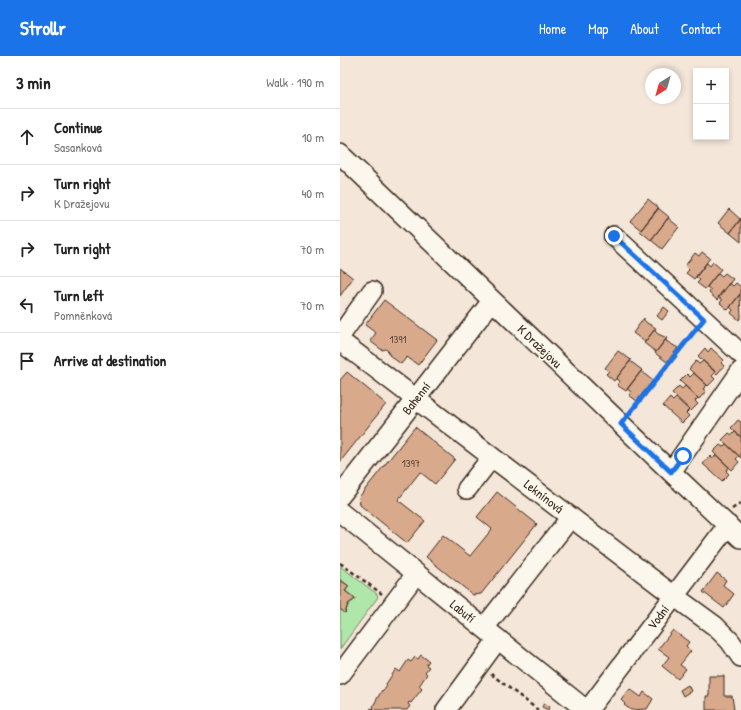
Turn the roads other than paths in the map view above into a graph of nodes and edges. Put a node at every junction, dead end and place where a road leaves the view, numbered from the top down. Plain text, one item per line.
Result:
1 (340, 154) edge
2 (614, 236) dead end
3 (372, 291) dead end
4 (492, 301) junction
5 (340, 336) edge
6 (340, 342) edge
7 (741, 354) edge
8 (741, 371) edge
9 (415, 398) junction
10 (492, 457) junction
11 (671, 472) junction
12 (467, 489) dead end
13 (340, 496) edge
14 (340, 512) edge
15 (571, 517) junction
16 (728, 525) junction
17 (741, 538) edge
18 (416, 574) junction
19 (674, 596) junction
20 (491, 634) junction
21 (741, 657) edge
22 (340, 674) edge
23 (446, 710) edge
24 (587, 710) edge

1 - 4 street, K Dražejovu
2 - 7 street
3 - 5 street
4 - 9 street, Bahenní
4 - 11 street, K Dražejovu
6 - 9 street, Leknínová
8 - 11 street
9 - 10 street, Leknínová
9 - 13 street, Bahenní
10 - 12 street
10 - 15 street, Leknínová
11 - 16 street, K Dražejovu
14 - 18 street, Labutí
15 - 19 street, Leknínová
15 - 20 street
16 - 17 street, K Dražejovu
16 - 19 street, Vodní
18 - 20 street, Labutí
18 - 22 street
19 - 21 street, Leknínová
19 - 24 street, Vodní
20 - 23 street
20 - 24 street, Labutí

